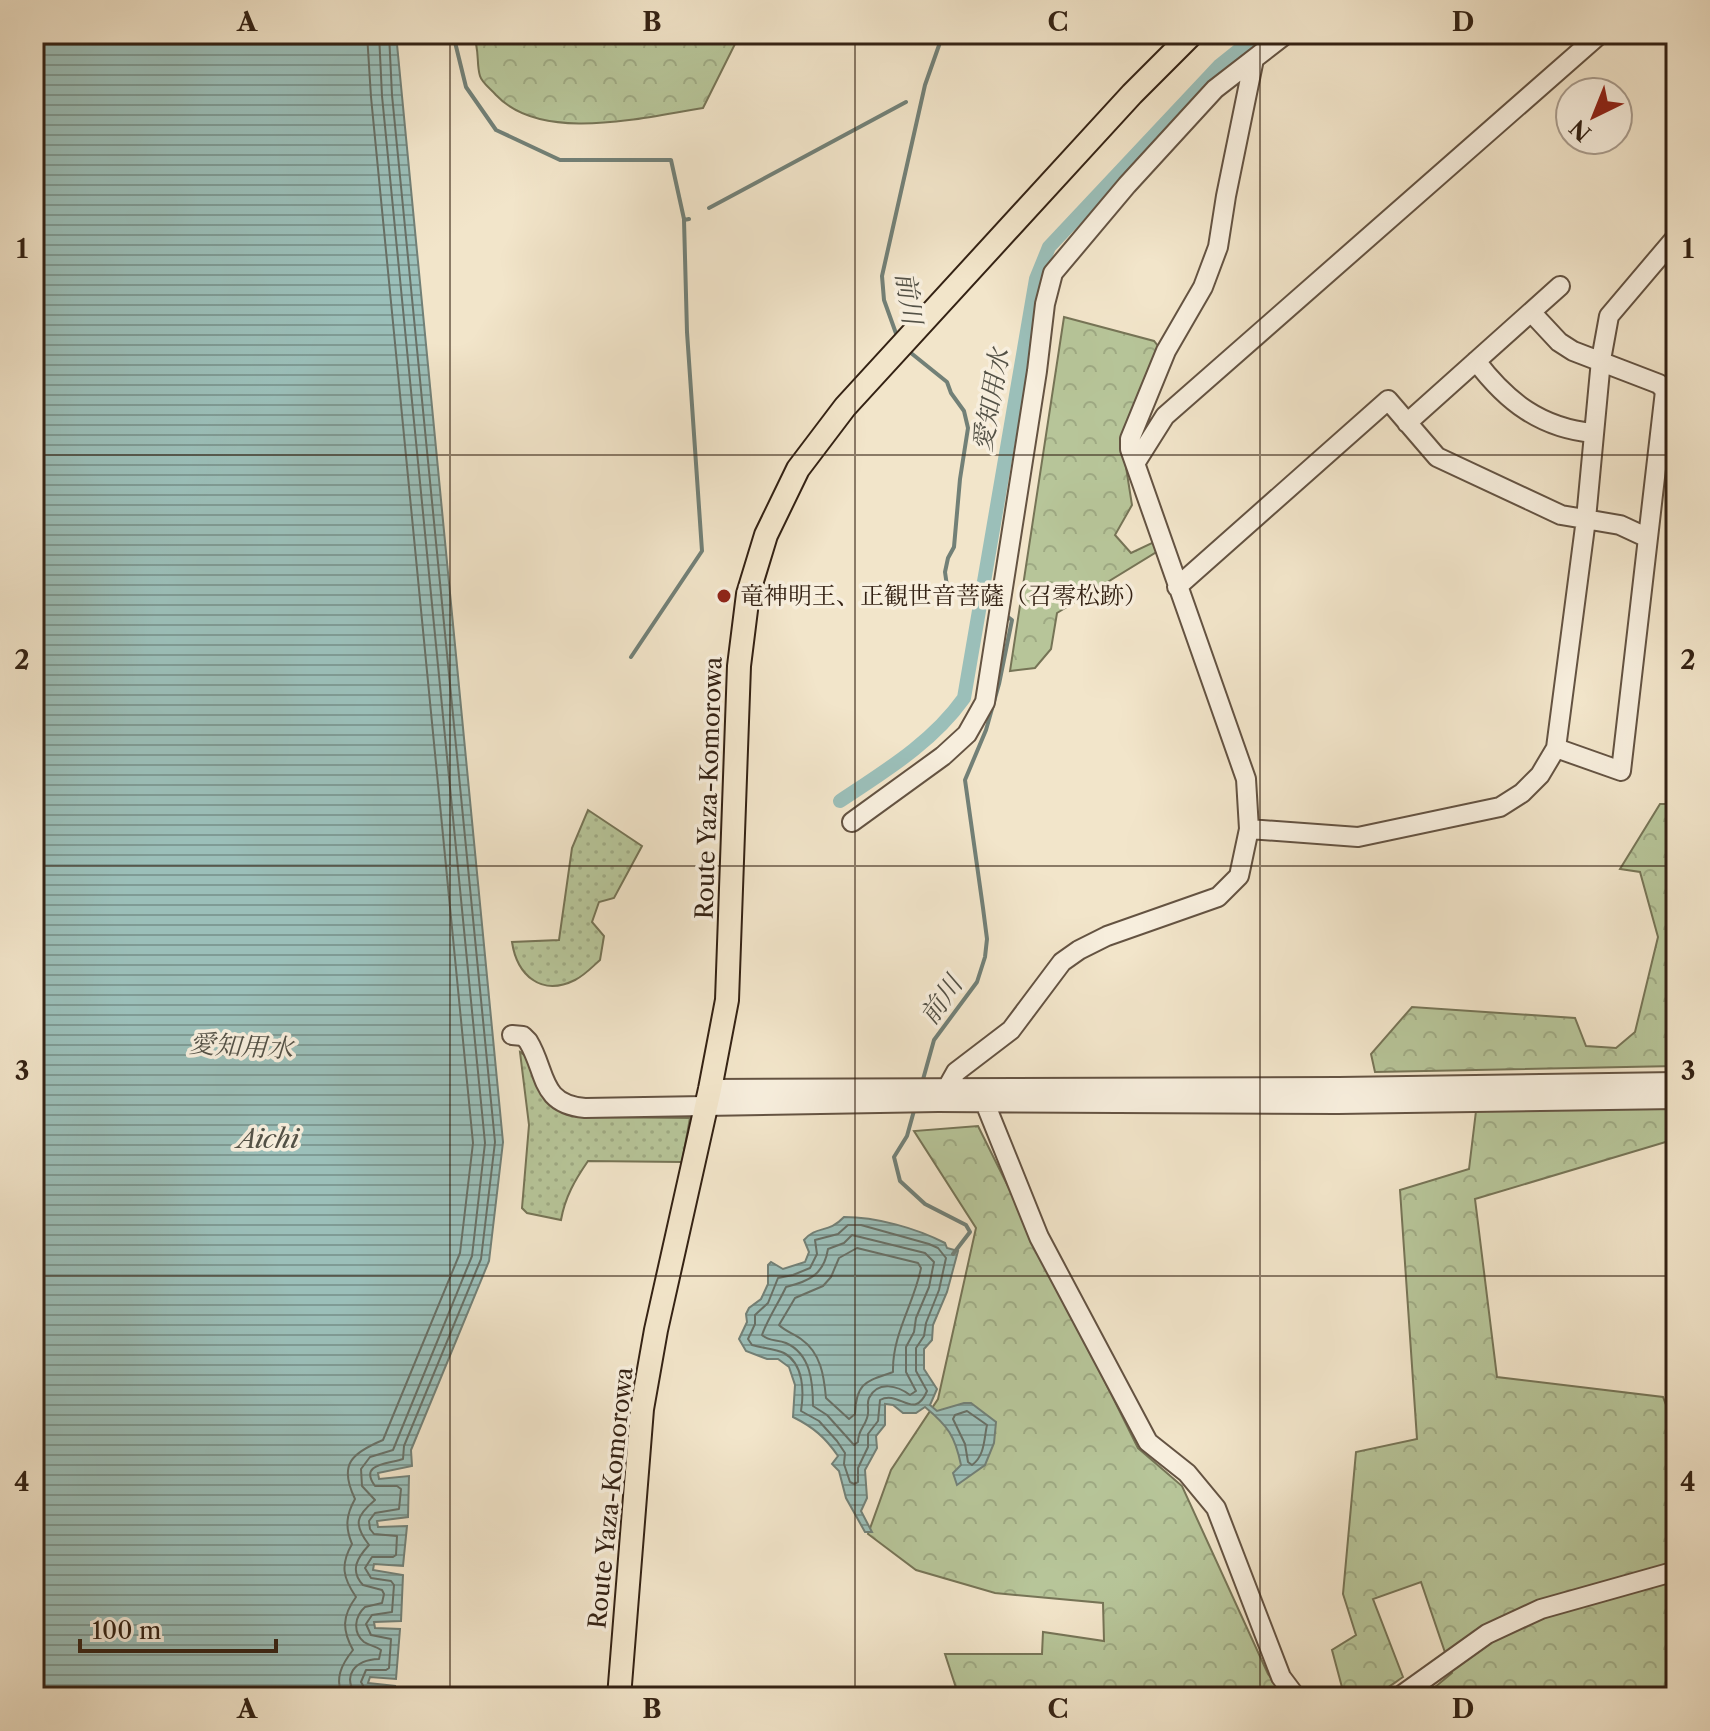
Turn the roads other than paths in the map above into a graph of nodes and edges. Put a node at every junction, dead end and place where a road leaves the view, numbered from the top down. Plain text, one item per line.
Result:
1 (1192, 34) edge
2 (1600, 34) edge
3 (1282, 36) edge
4 (1254, 59) junction
5 (1676, 237) edge
6 (1560, 286) dead end
7 (1531, 312) junction
8 (1601, 360) junction
9 (1476, 361) junction
10 (1407, 423) junction
11 (1593, 433) junction
12 (1136, 462) junction
13 (1586, 519) junction
14 (1648, 538) junction
15 (1177, 587) junction
16 (1556, 748) junction
17 (852, 822) dead end
18 (1249, 829) junction
19 (512, 1035) dead end
20 (1676, 1082) edge
21 (947, 1088) junction
22 (708, 1097) junction
23 (1676, 1099) edge
24 (985, 1103) junction
25 (1676, 1571) edge
26 (619, 1697) edge
27 (1296, 1697) edge
28 (1399, 1697) edge

1 - 22 main road, Route Yaza-Komorowa
2 - 12 street
3 - 4 street
4 - 12 street
4 - 17 street
5 - 8 street
6 - 7 street
7 - 8 street
7 - 9 street
8 - 11 street
8 - 14 street
9 - 10 street
9 - 11 street
10 - 13 street
10 - 15 street
11 - 13 street
12 - 15 street
13 - 14 street
13 - 16 street
14 - 16 street
15 - 18 street
16 - 18 street
18 - 21 street
19 - 22 street
20 - 21 street
21 - 22 street
22 - 24 street
22 - 26 main road, Route Yaza-Komorowa
23 - 24 street
24 - 27 street
25 - 28 street

